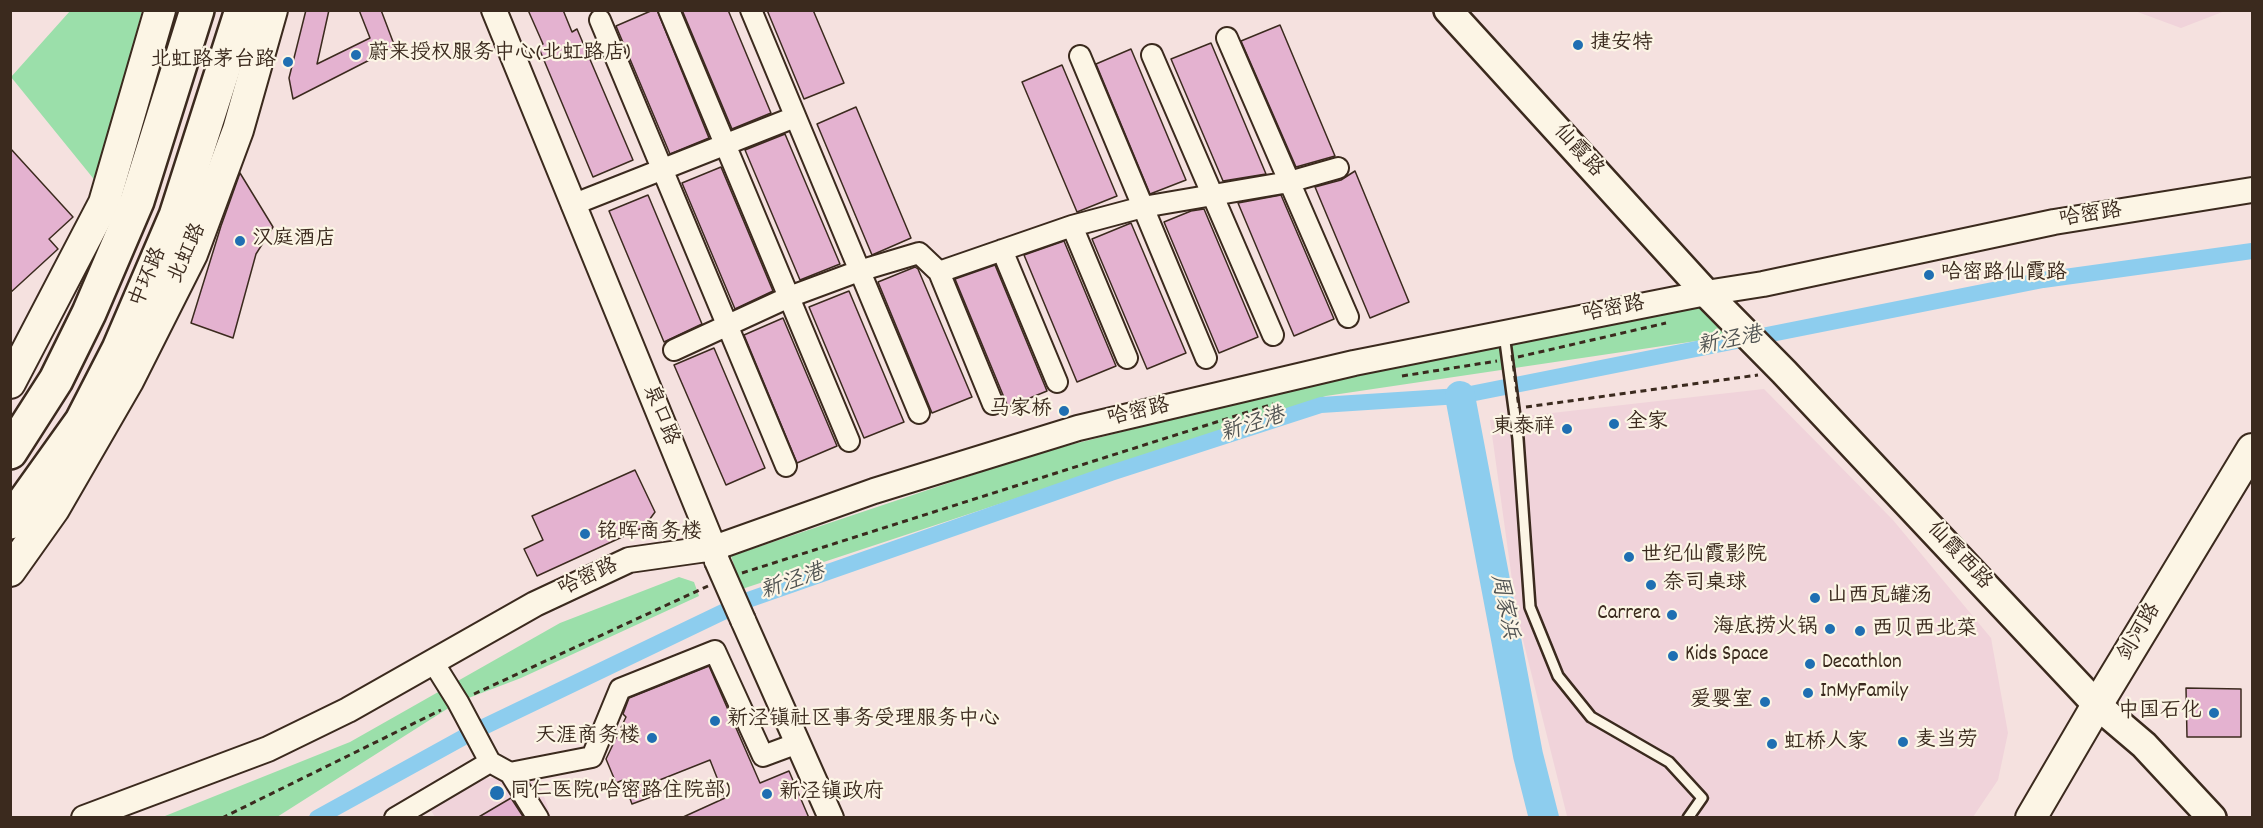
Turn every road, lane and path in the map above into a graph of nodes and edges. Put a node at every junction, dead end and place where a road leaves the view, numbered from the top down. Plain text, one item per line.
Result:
1 (160, 10) edge
2 (197, 10) edge
3 (242, 10) edge
4 (272, 10) edge
5 (494, 10) edge
6 (669, 10) edge
7 (751, 10) edge
8 (1448, 10) edge
9 (600, 20) dead end
10 (1227, 38) dead end
11 (1152, 55) dead end
12 (1080, 56) dead end
13 (795, 117) junction
14 (725, 145) junction
15 (1338, 168) dead end
16 (663, 170) junction
17 (1289, 182) junction
18 (2253, 190) edge
19 (1213, 195) junction
20 (572, 205) junction
21 (1143, 207) junction
22 (1072, 226) junction
23 (1002, 250) junction
24 (859, 271) junction
25 (939, 272) junction
26 (1706, 293) junction
27 (789, 297) junction
28 (1348, 317) dead end
29 (1666, 323) dead end
30 (728, 326) junction
31 (1504, 333) junction
32 (1273, 335) dead end
33 (674, 350) dead end
34 (1510, 357) junction
35 (1127, 358) dead end
36 (1206, 358) dead end
37 (1784, 372) junction
38 (1396, 376) dead end
39 (56, 380) junction
40 (1057, 382) dead end
41 (10, 383) edge
42 (1283, 401) dead end
43 (993, 404) dead end
44 (1516, 408) junction
45 (919, 413) dead end
46 (849, 441) dead end
47 (10, 443) edge
48 (2253, 449) edge
49 (10, 453) edge
50 (786, 466) dead end
51 (10, 522) edge
52 (718, 563) junction
53 (10, 571) edge
54 (433, 662) junction
55 (458, 702) junction
56 (2097, 705) junction
57 (798, 743) junction
58 (490, 762) junction
59 (510, 772) junction
60 (84, 818) edge
61 (222, 818) edge
62 (395, 818) edge
63 (538, 818) edge
64 (831, 818) edge
65 (1688, 818) edge
66 (2031, 818) edge
67 (2212, 818) edge

1 - 41 main road
2 - 39 highway, 中环路
3 - 51 highway, 中环路
4 - 53 main road, 北虹路
5 - 20 street, 泉口路
6 - 14 street
7 - 13 street
8 - 26 main road, 仙霞路
9 - 16 street
10 - 17 street
11 - 19 street
12 - 21 street
13 - 14 street
13 - 24 street
14 - 16 street
14 - 27 street
15 - 17 street
16 - 20 street
16 - 30 street
17 - 19 street
17 - 28 street
18 - 26 street, 哈密路
19 - 21 street
19 - 32 street
20 - 52 street, 泉口路
21 - 22 street
21 - 36 street
22 - 23 street
22 - 35 street
23 - 25 street
23 - 40 street
24 - 25 street
24 - 27 street
24 - 45 street
25 - 43 street
26 - 31 street, 哈密路
26 - 37 main road, 仙霞西路
27 - 30 street
27 - 46 street
29 - 34 path
30 - 33 street
30 - 50 street
31 - 34 lane
31 - 52 street, 哈密路
34 - 38 path
34 - 44 lane
34 - 44 path, bridge
37 - 44 path
37 - 56 main road, 仙霞西路
39 - 47 highway
39 - 49 highway, 中环路
42 - 52 path
44 - 65 lane
48 - 56 main road, 剑河路
52 - 54 street, 哈密路
52 - 55 path
52 - 57 street, 泉口路, bridge
54 - 55 street
54 - 60 street, 哈密路
55 - 58 street
55 - 61 path
56 - 66 main road, 剑河路
56 - 67 main road, 仙霞西路
57 - 59 street
57 - 64 street, 泉口路
58 - 59 street
58 - 62 street
59 - 63 street

